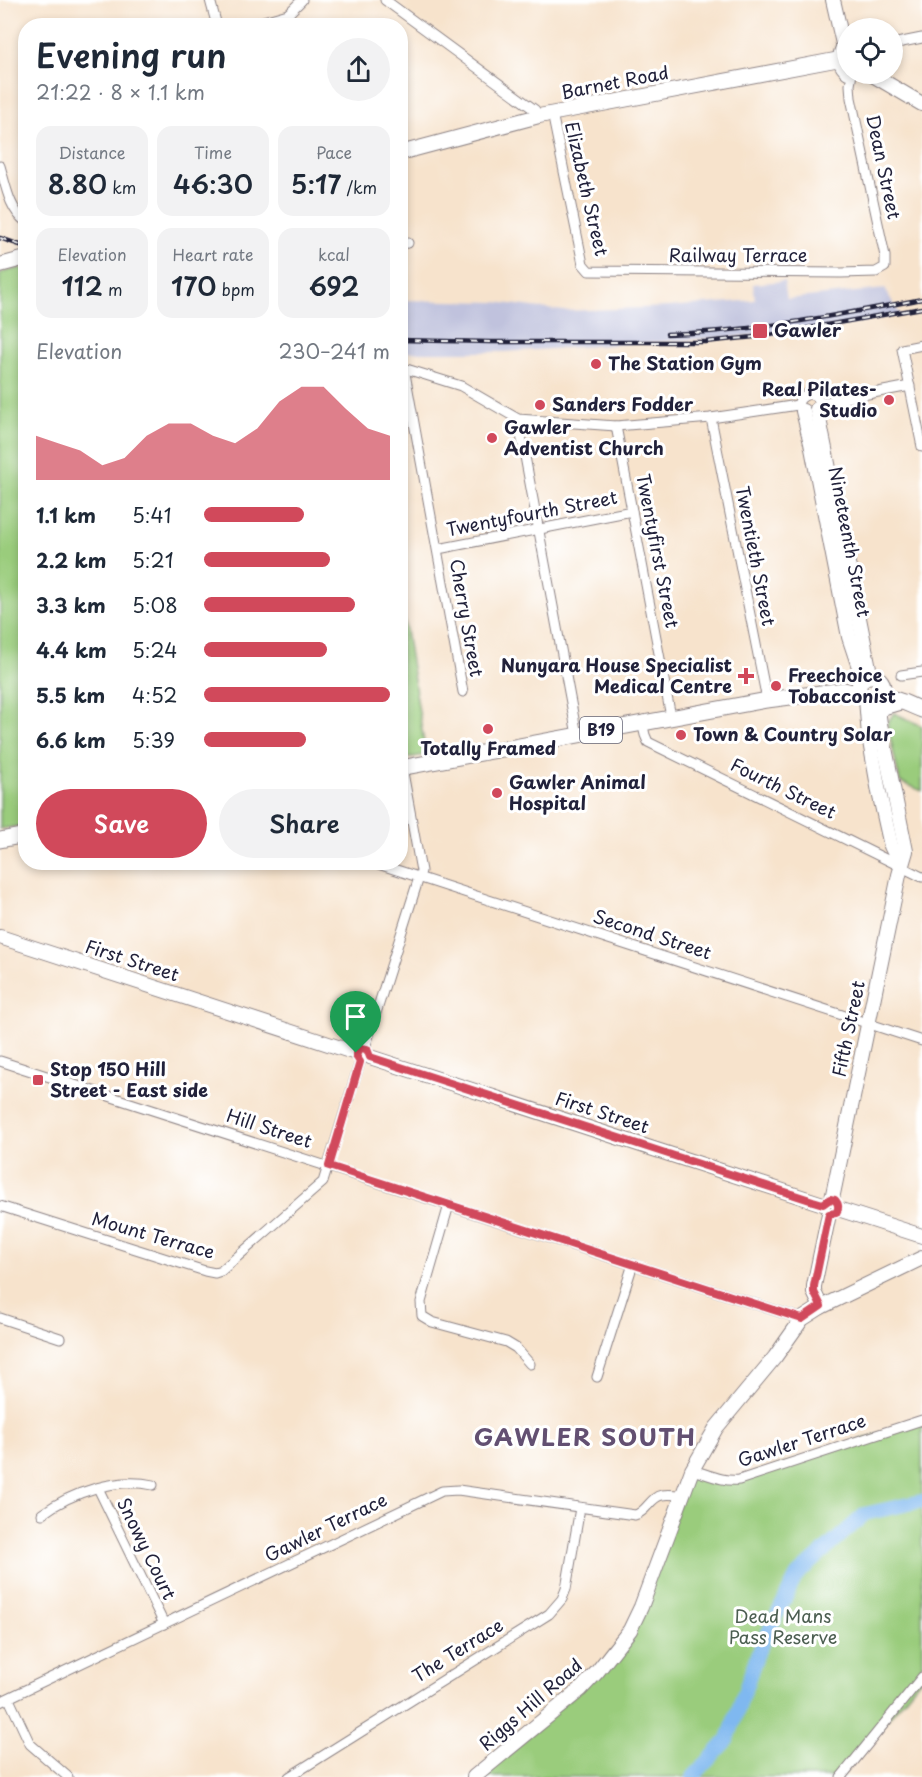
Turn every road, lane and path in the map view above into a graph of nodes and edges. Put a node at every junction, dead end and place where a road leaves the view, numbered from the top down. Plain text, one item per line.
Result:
1 (210, 0) edge
2 (302, 0) edge
3 (385, 0) edge
4 (833, 0) edge
5 (288, 14) junction
6 (215, 18) edge
7 (274, 18) edge
8 (289, 18) edge
9 (837, 19) edge
10 (922, 38) edge
11 (903, 42) edge
12 (837, 52) edge
13 (850, 84) edge
14 (887, 84) edge
15 (922, 104) edge
16 (545, 114) junction
17 (408, 151) edge
18 (0, 166) edge
19 (18, 216) edge
20 (18, 260) edge
21 (0, 265) edge
22 (885, 267) joint
23 (589, 272) joint
24 (922, 345) edge
25 (408, 369) edge
26 (910, 386) junction
27 (408, 397) edge
28 (809, 407) junction
29 (518, 418) junction
30 (711, 418) junction
31 (616, 426) junction
32 (922, 447) edge
33 (632, 511) junction
34 (538, 529) junction
35 (438, 549) junction
36 (922, 672) edge
37 (901, 675) dead end
38 (463, 692) dead end
39 (871, 692) junction
40 (766, 700) junction
41 (921, 709) edge
42 (671, 717) junction
43 (642, 722) junction
44 (577, 735) junction
45 (408, 766) edge
46 (408, 802) edge
47 (18, 837) edge
48 (0, 840) edge
49 (901, 866) junction
50 (398, 870) edge
51 (420, 877) junction
52 (922, 877) edge
53 (0, 937) edge
54 (868, 1023) junction
55 (922, 1041) edge
56 (363, 1055) junction
57 (0, 1061) edge
58 (329, 1166) junction
59 (450, 1205) junction
60 (0, 1206) edge
61 (831, 1206) junction
62 (922, 1236) edge
63 (922, 1258) edge
64 (633, 1264) junction
65 (821, 1306) junction
66 (0, 1318) edge
67 (802, 1319) junction
68 (60, 1338) dead end
69 (530, 1364) dead end
70 (597, 1377) dead end
71 (922, 1420) edge
72 (692, 1470) junction
73 (153, 1485) dead end
74 (98, 1488) junction
75 (681, 1496) junction
76 (580, 1508) junction
77 (42, 1514) dead end
78 (164, 1624) junction
79 (922, 1677) edge
80 (5, 1701) edge
81 (68, 1777) edge
82 (289, 1777) edge
83 (474, 1777) edge
84 (841, 1777) edge

1 - 6 street
2 - 5 street
3 - 16 street
4 - 9 street
5 - 7 street
5 - 8 street
10 - 11 street
12 - 16 street, Barnet Road
13 - 22 street, Dean Street
14 - 15 street
16 - 17 street, Barnet Road
16 - 23 street, Elizabeth Street
18 - 19 street
20 - 21 street
22 - 23 street, Railway Terrace
24 - 26 street
25 - 29 street
26 - 28 street
26 - 32 street
27 - 35 street, Cherry Street
28 - 30 street
28 - 39 street, Nineteenth Street
29 - 31 street
29 - 34 street
30 - 31 street
30 - 40 street, Twentieth Street
31 - 33 street, Twentyfirst Street
33 - 34 street, Twentyfourth Street
33 - 42 street, Twentyfirst Street
34 - 35 street, Twentyfourth Street
34 - 44 street
35 - 38 street, Cherry Street
36 - 37 street
39 - 40 main road, B19
39 - 41 main road
39 - 41 main road
39 - 49 street
40 - 42 main road, B19
42 - 43 main road, B19
43 - 44 main road, B19
43 - 49 street, Fourth Street
44 - 45 main road, B19
46 - 51 street
47 - 48 main road
49 - 52 street, Fourth Street
49 - 54 street, Fifth Street
50 - 51 street, Second Street
51 - 54 street, Second Street
51 - 56 street
53 - 56 street, First Street
54 - 55 street, Second Street
54 - 61 street, Fifth Street
56 - 58 street
56 - 61 street, First Street
57 - 58 street, Hill Street
58 - 59 street, Hill Street
58 - 60 street, Mount Terrace
59 - 64 street, Hill Street
59 - 69 street
61 - 62 street, First Street
61 - 65 street, Fifth Street
63 - 65 street
64 - 67 street, Hill Street
64 - 70 street
65 - 67 street
66 - 68 street
67 - 72 street, Riggs Hill Road
71 - 72 street, Gawler Terrace
72 - 75 street, Riggs Hill Road
73 - 74 street, Snowy Court
74 - 77 street, Snowy Court
74 - 78 street, Snowy Court
75 - 76 street, Gawler Terrace
75 - 83 street, Riggs Hill Road
76 - 78 street, Gawler Terrace
76 - 82 street, The Terrace
78 - 80 street, Gawler Terrace
79 - 84 street
80 - 81 street

